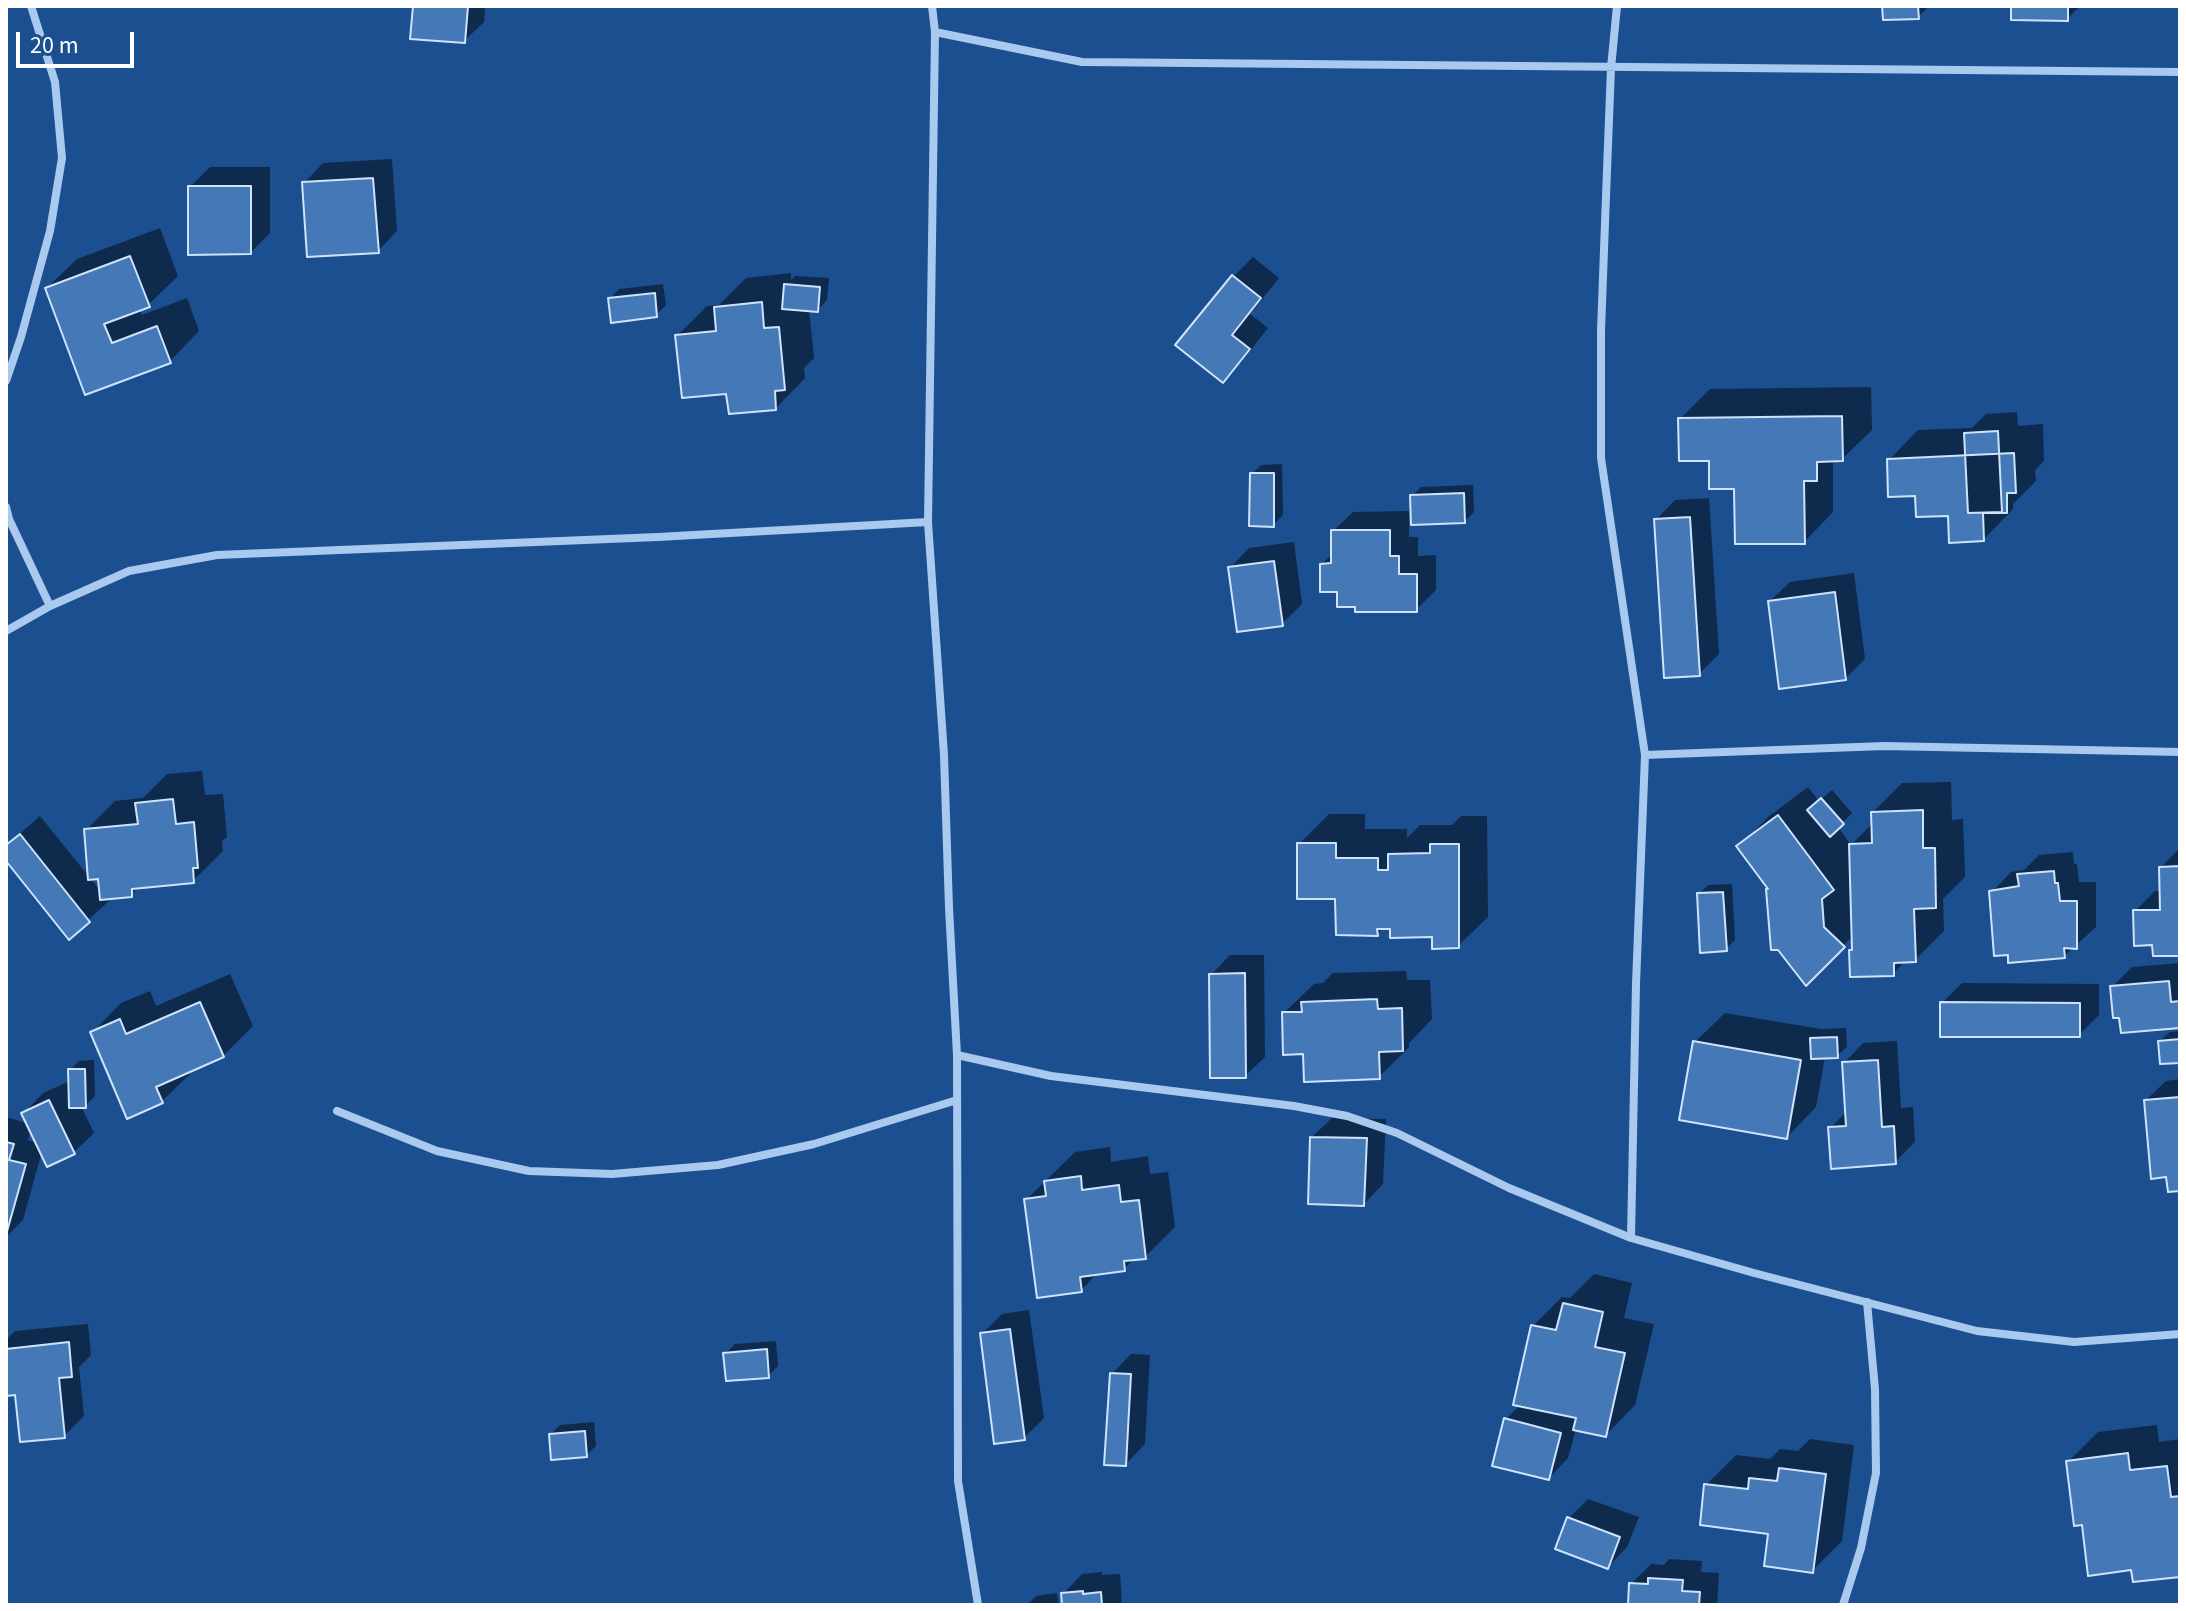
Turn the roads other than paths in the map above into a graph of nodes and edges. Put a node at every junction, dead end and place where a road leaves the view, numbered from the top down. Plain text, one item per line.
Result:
1 (31, 6) edge
2 (932, 6) edge
3 (1617, 6) edge
4 (935, 32) junction
5 (1611, 68) junction
6 (2180, 72) edge
7 (6, 381) edge
8 (6, 507) edge
9 (928, 522) junction
10 (50, 606) junction
11 (6, 631) edge
12 (2180, 752) edge
13 (1645, 755) junction
14 (957, 1055) junction
15 (957, 1100) junction
16 (337, 1111) dead end
17 (1631, 1238) junction
18 (1867, 1302) junction
19 (2180, 1334) edge
20 (978, 1605) edge
21 (1843, 1605) edge

1 - 7 street
2 - 4 street
3 - 5 street
4 - 5 street
4 - 9 street
5 - 6 street
5 - 13 street
8 - 10 street
9 - 10 street
9 - 14 street
10 - 11 street
12 - 13 street
13 - 17 street
14 - 15 street
14 - 17 street
15 - 16 street
15 - 20 street
17 - 18 street
18 - 19 street
18 - 21 street

